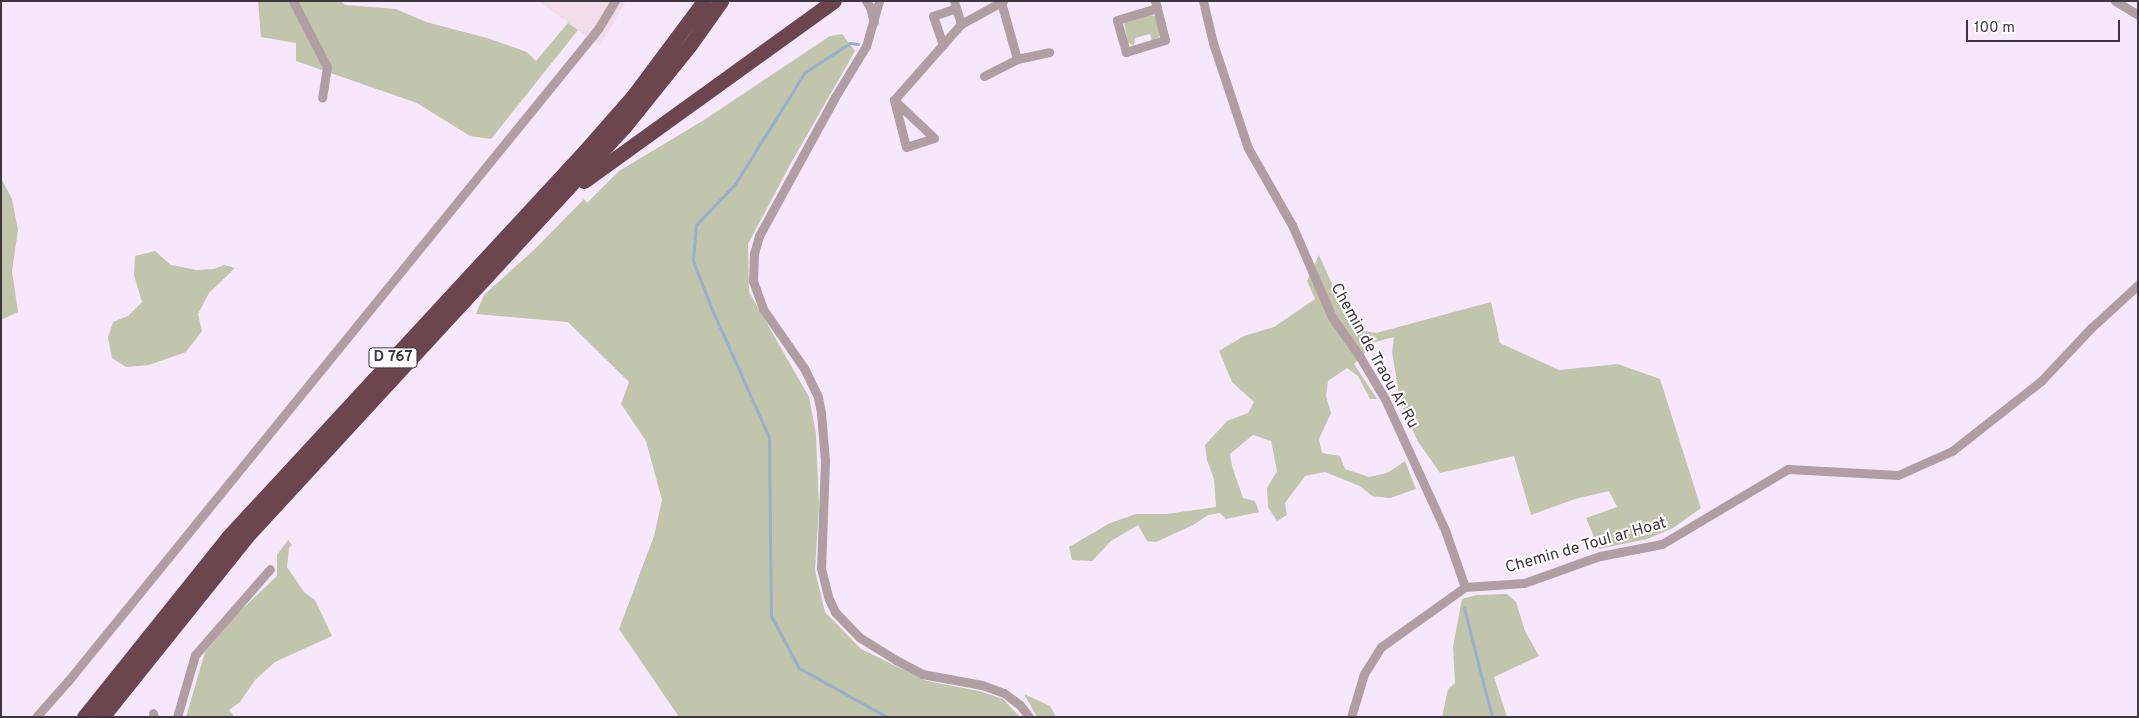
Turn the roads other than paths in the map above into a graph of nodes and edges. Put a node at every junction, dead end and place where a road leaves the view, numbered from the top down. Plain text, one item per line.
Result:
1 (293, 1) edge
2 (615, 1) edge
3 (704, 1) edge
4 (721, 1) edge
5 (834, 1) edge
6 (866, 1) edge
7 (879, 1) edge
8 (1203, 1) edge
9 (2115, 1) edge
10 (1002, 2) edge
11 (955, 4) edge
12 (1156, 4) edge
13 (2138, 15) edge
14 (874, 23) junction
15 (961, 24) junction
16 (943, 45) junction
17 (1049, 52) dead end
18 (1017, 59) junction
19 (984, 76) dead end
20 (322, 98) dead end
21 (894, 100) junction
22 (561, 198) junction
23 (2138, 285) edge
24 (270, 569) dead end
25 (1465, 587) junction
26 (36, 717) edge
27 (84, 717) edge
28 (102, 717) edge
29 (177, 717) edge
30 (1029, 717) edge
31 (1351, 717) edge

1 - 20 street
2 - 26 street
3 - 27 highway, D 767
4 - 22 highway, D 767
5 - 22 highway
6 - 14 street
7 - 14 street
8 - 25 street, Chemin de Traou Ar Ru
9 - 13 street
10 - 15 street
10 - 18 street
11 - 15 street
11 - 16 street
12 - 12 street
14 - 30 street
15 - 16 street
16 - 21 street
17 - 18 street
18 - 19 street
21 - 21 street
22 - 28 highway, D 767
23 - 25 street, Chemin de Toul ar Hoat
24 - 29 street
25 - 31 street

